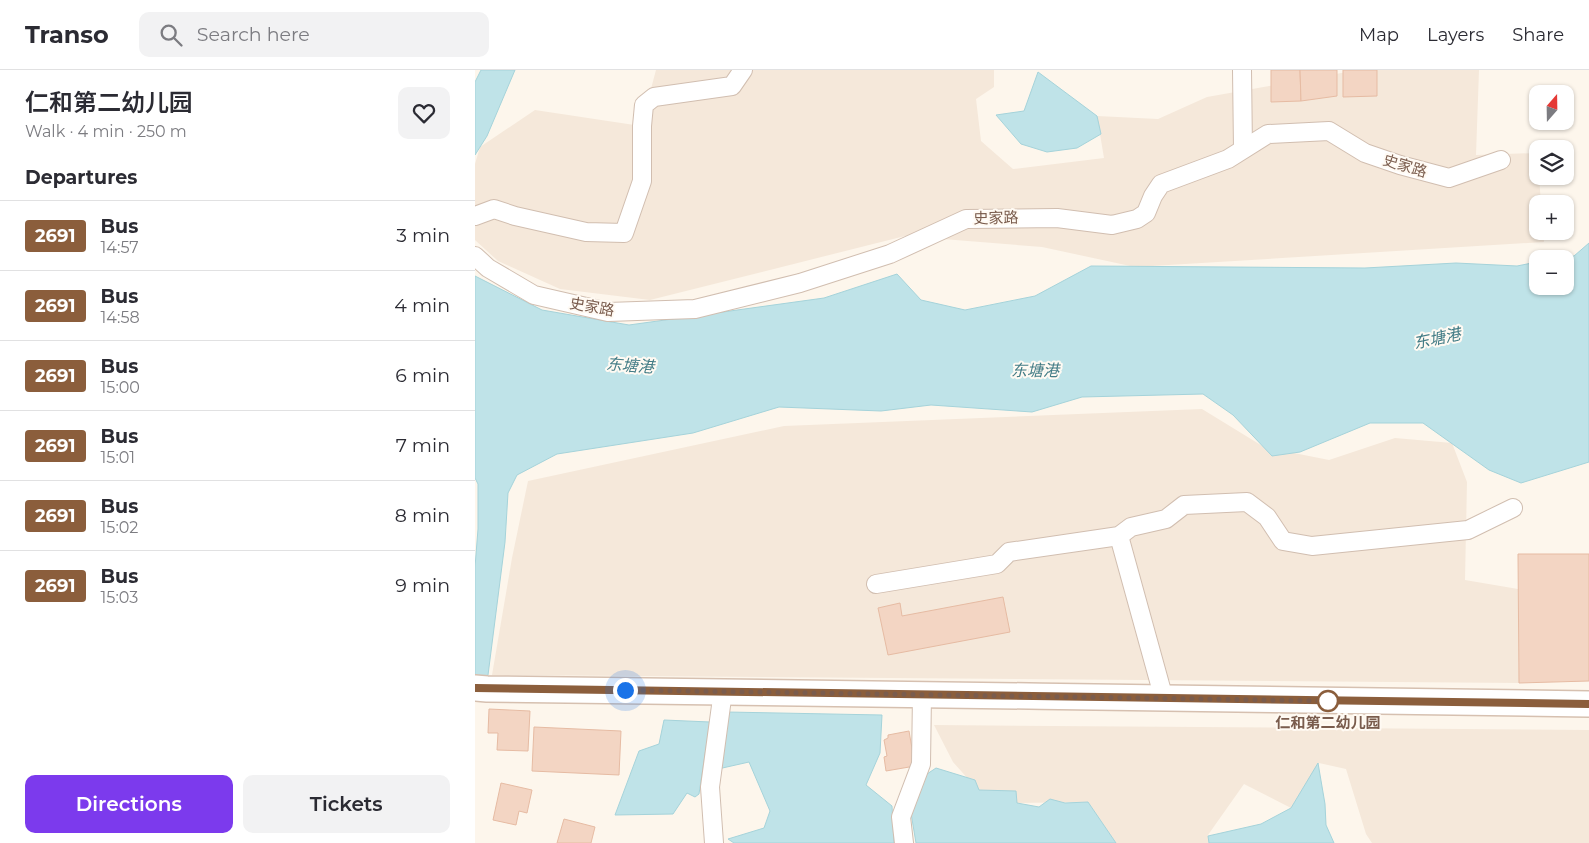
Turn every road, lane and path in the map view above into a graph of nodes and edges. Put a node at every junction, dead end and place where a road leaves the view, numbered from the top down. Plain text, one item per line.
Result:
1 (743, 70) edge
2 (1242, 70) edge
3 (1243, 149) junction
4 (1501, 160) dead end
5 (475, 216) edge
6 (475, 256) edge
7 (1513, 508) dead end
8 (1119, 536) junction
9 (876, 584) dead end
10 (481, 688) edge
11 (723, 691) junction
12 (922, 694) junction
13 (1164, 699) junction
14 (1589, 704) edge
15 (714, 843) edge
16 (904, 843) edge

1 - 5 street
2 - 3 street
3 - 4 street, 史家路
3 - 6 street, 史家路
7 - 8 street
8 - 9 street
8 - 13 street
10 - 11 street
11 - 12 street
11 - 15 street
12 - 13 street
12 - 16 street
13 - 14 street

